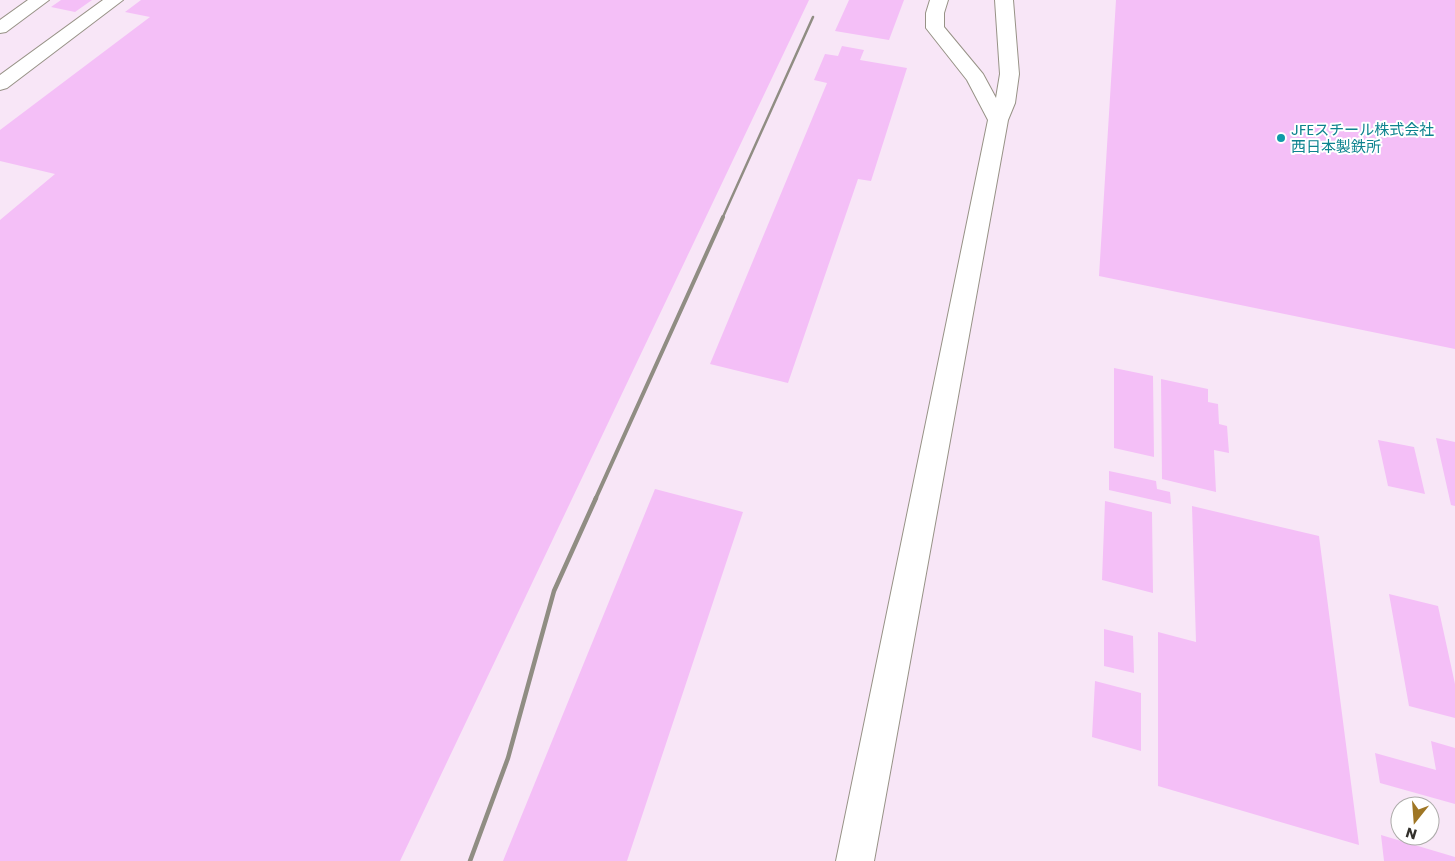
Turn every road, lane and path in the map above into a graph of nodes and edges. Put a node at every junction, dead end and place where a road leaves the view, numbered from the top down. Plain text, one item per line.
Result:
1 (40, 0) edge
2 (114, 0) edge
3 (939, 0) edge
4 (1004, 0) edge
5 (0, 28) edge
6 (0, 84) edge
7 (998, 120) junction
8 (855, 861) edge

1 - 5 lane
2 - 6 lane
3 - 7 lane
4 - 7 lane
7 - 8 lane

